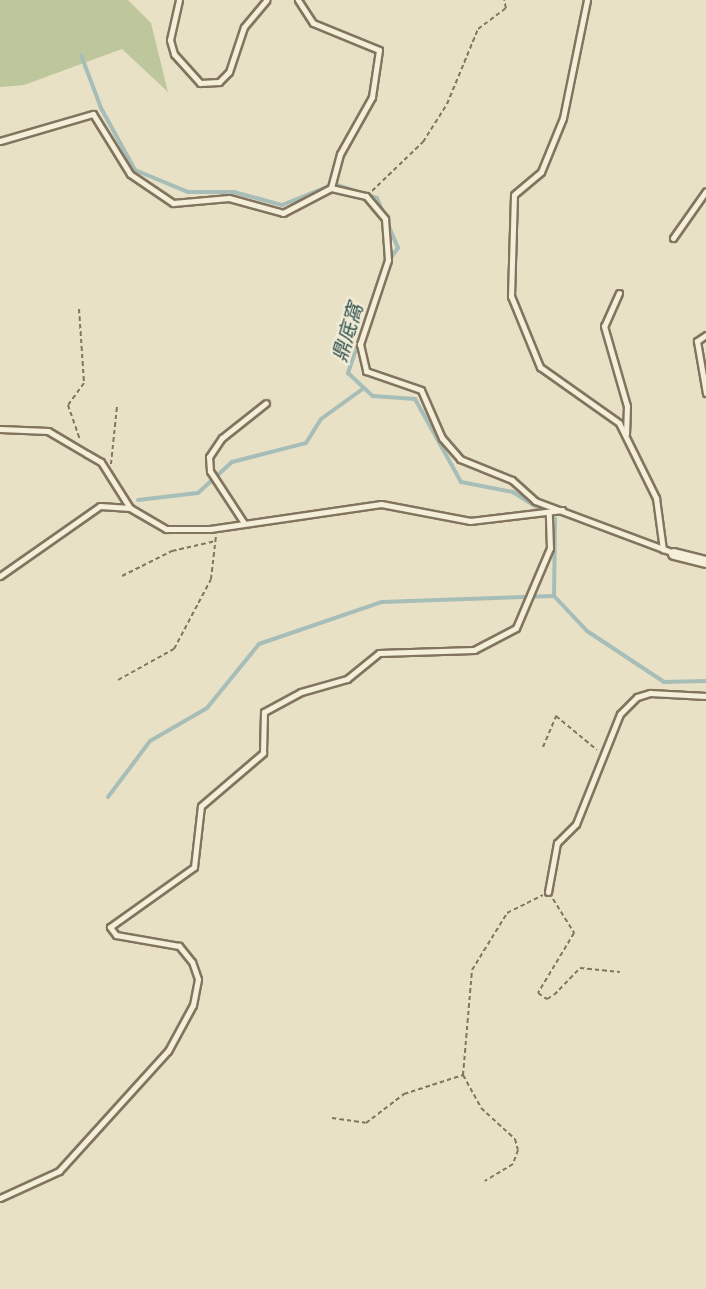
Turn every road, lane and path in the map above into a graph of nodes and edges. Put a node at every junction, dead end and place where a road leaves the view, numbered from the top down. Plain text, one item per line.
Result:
1 (179, 0) edge
2 (267, 0) edge
3 (298, 0) edge
4 (504, 0) edge
5 (587, 0) edge
6 (0, 141) edge
7 (331, 188) junction
8 (706, 191) edge
9 (366, 196) junction
10 (673, 238) dead end
11 (620, 293) dead end
12 (79, 309) dead end
13 (706, 335) edge
14 (706, 393) edge
15 (266, 403) dead end
16 (117, 406) dead end
17 (0, 429) edge
18 (626, 437) junction
19 (87, 454) junction
20 (105, 470) junction
21 (130, 508) junction
22 (563, 510) junction
23 (549, 512) junction
24 (244, 523) junction
25 (215, 528) junction
26 (216, 540) junction
27 (663, 550) junction
28 (674, 554) joint
29 (706, 562) edge
30 (0, 576) edge
31 (122, 576) dead end
32 (118, 680) dead end
33 (706, 696) edge
34 (543, 747) dead end
35 (603, 756) junction
36 (548, 892) junction
37 (620, 972) dead end
38 (463, 1075) junction
39 (332, 1118) dead end
40 (485, 1180) dead end
41 (0, 1198) edge

1 - 2 lane
3 - 7 lane
4 - 9 path
5 - 18 lane
6 - 7 lane
7 - 9 lane
8 - 10 lane
9 - 22 lane
11 - 18 lane
12 - 19 path
13 - 14 lane
15 - 24 lane
16 - 20 path
17 - 19 lane
18 - 27 lane
19 - 20 lane
20 - 21 lane
21 - 25 lane
21 - 30 lane
22 - 23 lane
22 - 27 lane
23 - 24 lane
23 - 41 lane
24 - 25 lane
25 - 26 path
26 - 31 path
26 - 32 path
27 - 28 lane
28 - 29 street
33 - 35 lane
34 - 35 path
35 - 36 lane
36 - 37 path
36 - 38 path
38 - 39 path
38 - 40 path

